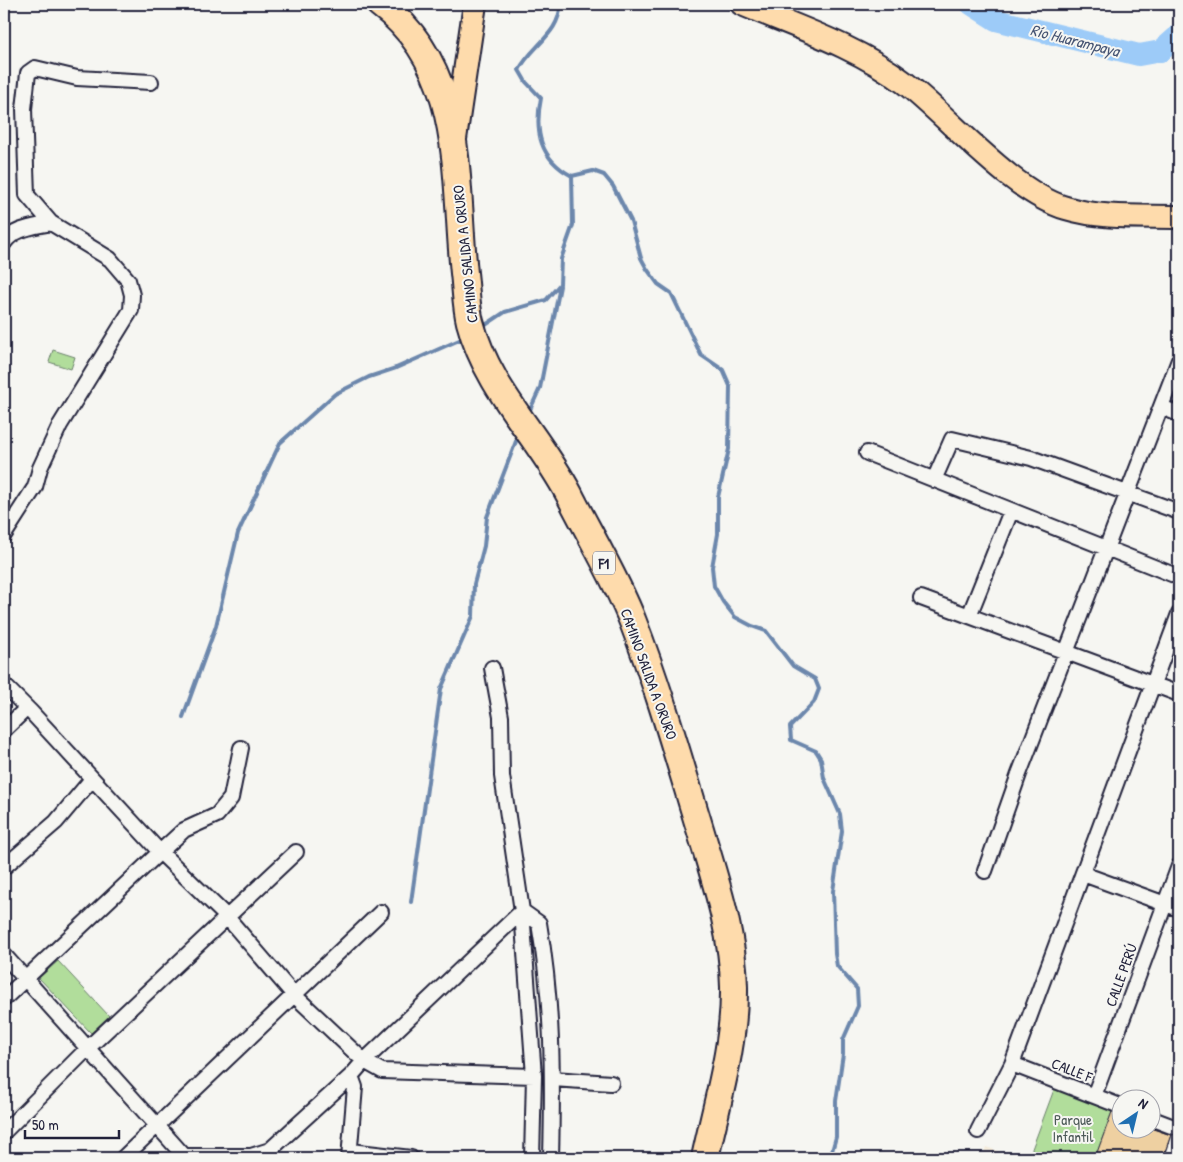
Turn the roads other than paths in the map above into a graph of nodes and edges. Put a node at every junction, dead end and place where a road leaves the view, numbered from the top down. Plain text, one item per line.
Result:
1 (380, 4) edge
2 (475, 4) edge
3 (742, 4) edge
4 (151, 82) dead end
5 (454, 142) junction
6 (1179, 217) edge
7 (51, 223) junction
8 (4, 243) edge
9 (1179, 360) edge
10 (1161, 407) junction
11 (1179, 414) edge
12 (867, 453) dead end
13 (934, 480) junction
14 (1128, 493) junction
15 (1012, 511) junction
16 (1179, 512) edge
17 (4, 535) edge
18 (1107, 549) junction
19 (1179, 577) edge
20 (921, 598) dead end
21 (1179, 614) edge
22 (969, 616) junction
23 (1068, 653) junction
24 (492, 668) dead end
25 (1153, 684) junction
26 (4, 685) edge
27 (1179, 694) edge
28 (27, 708) junction
29 (4, 730) edge
30 (241, 748) dead end
31 (92, 779) junction
32 (160, 852) junction
33 (296, 852) dead end
34 (1179, 866) edge
35 (4, 867) edge
36 (985, 871) dead end
37 (1083, 874) junction
38 (1165, 904) junction
39 (1179, 909) edge
40 (522, 911) junction
41 (381, 912) dead end
42 (226, 916) junction
43 (4, 955) edge
44 (25, 978) junction
45 (293, 994) junction
46 (4, 999) edge
47 (88, 1048) junction
48 (364, 1062) junction
49 (1012, 1064) junction
50 (351, 1076) junction
51 (534, 1076) junction
52 (553, 1079) junction
53 (611, 1083) dead end
54 (1094, 1096) junction
55 (1110, 1102) edge
56 (1160, 1122) edge
57 (156, 1126) junction
58 (1179, 1129) edge
59 (4, 1132) edge
60 (978, 1132) dead end
61 (1179, 1138) edge
62 (349, 1154) edge
63 (186, 1157) edge
64 (123, 1158) edge
65 (411, 1158) edge
66 (532, 1158) edge
67 (551, 1158) edge
68 (705, 1158) edge
69 (1172, 1158) edge

1 - 5 highway, CAMINO SALIDA A ORURO / F1
2 - 5 main road
3 - 6 main road
4 - 7 street
5 - 68 highway, CAMINO SALIDA A ORURO / F1
7 - 8 street
7 - 17 street
9 - 10 street
10 - 11 street
10 - 14 street
12 - 13 street
13 - 14 street
13 - 15 street
14 - 16 street
14 - 18 street
15 - 18 street
15 - 22 street
18 - 19 street
18 - 23 street
20 - 22 street
21 - 25 street
22 - 23 street
23 - 25 street
23 - 36 street
24 - 40 street
25 - 27 street
25 - 37 street
26 - 28 street
28 - 29 street
28 - 31 street
30 - 32 street
31 - 32 street
31 - 35 street
32 - 42 street
32 - 44 street
33 - 42 street
34 - 38 street, CALLE PERÚ
37 - 38 street
37 - 49 street
38 - 39 street
38 - 54 street, CALLE PERÚ
40 - 48 street
40 - 51 street
40 - 52 street
41 - 45 street
42 - 45 street
42 - 47 street
43 - 44 street
44 - 46 street
44 - 47 street
45 - 48 street
45 - 57 street
47 - 57 street
47 - 59 street
48 - 50 street
48 - 51 street
49 - 54 street, CALLE F
49 - 60 street
50 - 62 street
50 - 63 street
51 - 66 street
52 - 53 street
52 - 67 street
54 - 55 street, CALLE F
56 - 58 street
57 - 63 street
57 - 64 street
61 - 69 street
62 - 65 street

